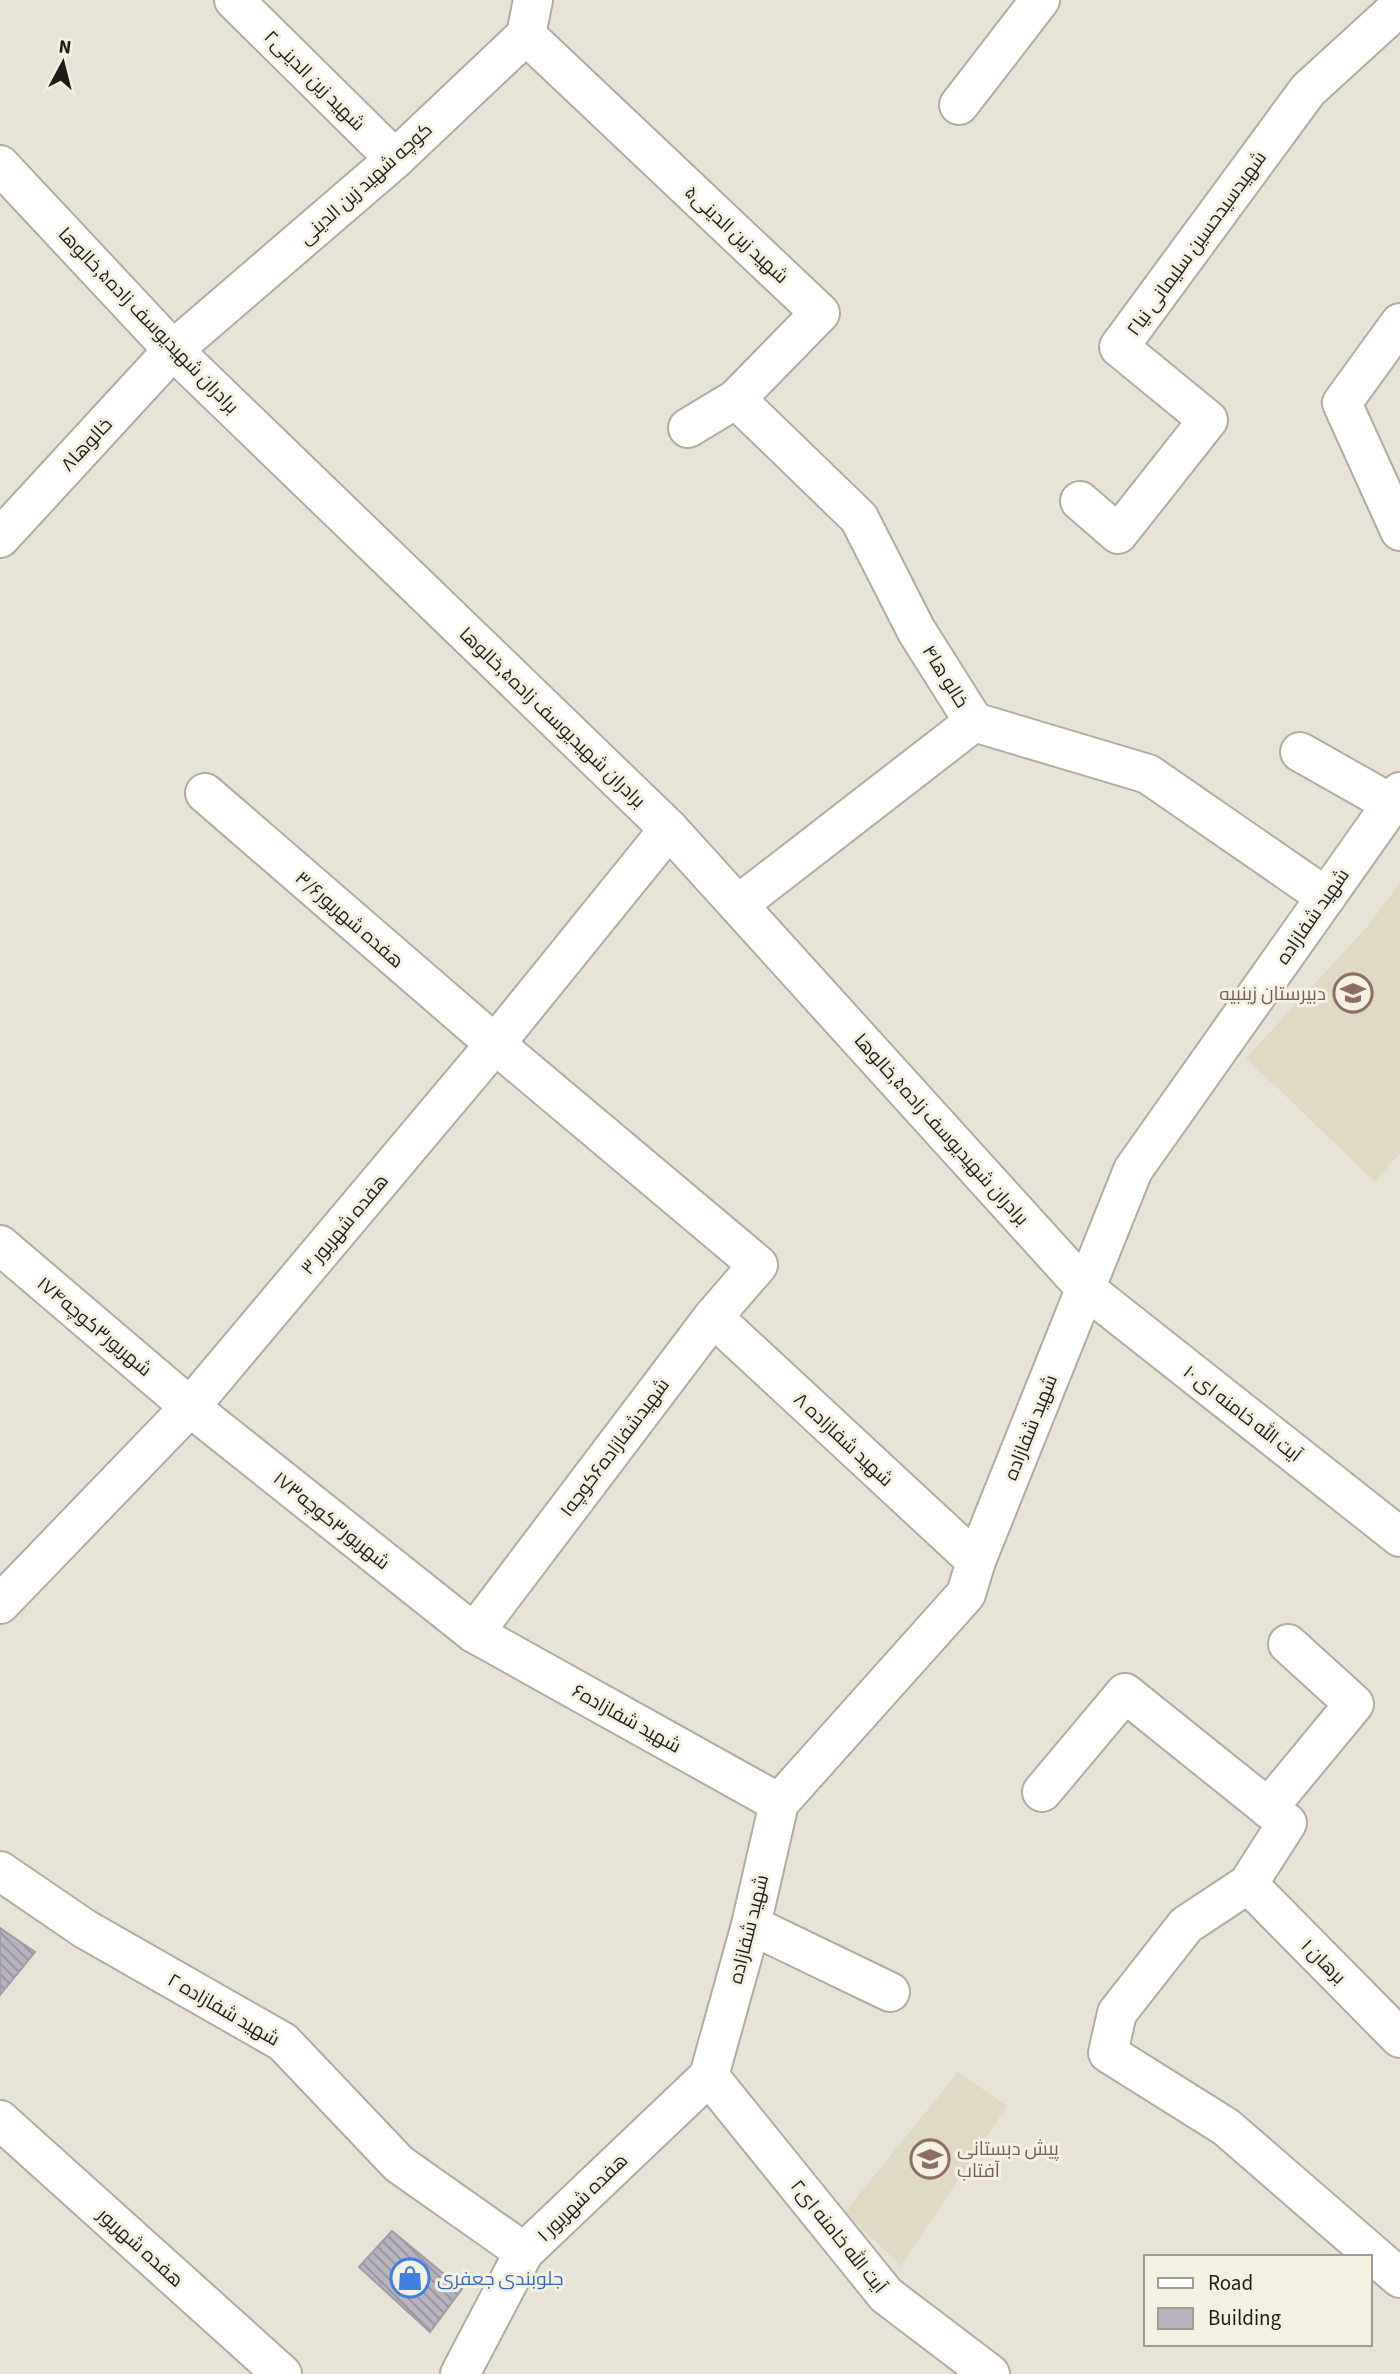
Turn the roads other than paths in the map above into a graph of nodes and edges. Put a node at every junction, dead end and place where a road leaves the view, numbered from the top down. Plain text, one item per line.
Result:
1 (234, 0) edge
2 (1040, 0) edge
3 (1400, 6) edge
4 (530, 17) edge
5 (959, 106) dead end
6 (395, 159) junction
7 (0, 165) edge
8 (1400, 323) edge
9 (173, 350) junction
10 (736, 399) junction
11 (688, 428) dead end
12 (1080, 501) dead end
13 (1400, 531) edge
14 (0, 538) edge
15 (974, 722) junction
16 (1300, 752) dead end
17 (205, 793) dead end
18 (1396, 798) edge
19 (669, 829) junction
20 (1326, 897) junction
21 (738, 904) junction
22 (495, 1044) junction
23 (0, 1245) edge
24 (758, 1265) joint
25 (1086, 1289) junction
26 (713, 1317) junction
27 (191, 1407) junction
28 (1400, 1538) edge
29 (976, 1561) junction
30 (0, 1604) edge
31 (474, 1633) junction
32 (1289, 1644) dead end
33 (1042, 1793) dead end
34 (779, 1803) junction
35 (1268, 1808) junction
36 (0, 1871) edge
37 (1248, 1884) junction
38 (751, 1925) junction
39 (890, 1992) dead end
40 (1400, 2038) edge
41 (709, 2076) junction
42 (0, 2120) edge
43 (524, 2252) junction
44 (1400, 2278) edge
45 (282, 2374) edge
46 (460, 2374) edge
47 (990, 2374) edge

1 - 6 street, شهید زین الدینی۲
2 - 5 street
3 - 12 street, شهیدسیدحسین سلیمانی نیا۲
4 - 6 street, کوچه شهید زین الدینی
4 - 10 street, شهید زین الدینی۵
6 - 9 street, کوچه شهید زین الدینی
7 - 9 street, برادران شهیدیوسف زاده۵,خالوها
8 - 13 street
9 - 14 street, خالوها۸
9 - 19 street, برادران شهیدیوسف زاده۵,خالوها
10 - 11 street, شهید زین الدینی۵
10 - 15 street, خالو ها۴
15 - 20 street
15 - 21 street, خالو ها۴
16 - 18 street
17 - 22 street, هفده شهریور۳/۶
18 - 20 street, شهید شفازاده
19 - 21 street, برادران شهیدیوسف زاده۵,خالوها
19 - 22 street, هفده شهریور ۳
20 - 25 street, شهید شفازاده
21 - 25 street, برادران شهیدیوسف زاده۵,خالوها
22 - 24 street, هفده شهریور۳/۶
22 - 27 street, هفده شهریور ۳
23 - 27 street, ۱۷شهریور۳کوچه۴
24 - 26 street, شهیدشفازاده۶کوچه۱
25 - 28 street, آیت الله خامنه ای ۱۰
25 - 29 street, شهید شفازاده
26 - 29 street, شهید شفازاده ۸
26 - 31 street, شهیدشفازاده۶کوچه۱
27 - 30 street, هفده شهریور ۳
27 - 31 street, ۱۷شهریور۳کوچه۳
29 - 34 street, شهید شفازاده
31 - 34 street, شهید شفازاده۶
32 - 35 street
33 - 35 street
34 - 38 street, شهید شفازاده
35 - 37 street
36 - 43 street, شهید شفازاده ۲
37 - 40 street, برهان ۱
37 - 44 street
38 - 39 street
38 - 41 street, شهید شفازاده
41 - 43 street, هفده شهریور ۱
41 - 47 street, آیت الله خامنه ای۲
42 - 45 street, هفده شهریور
43 - 46 street, هفده شهریور ۱

